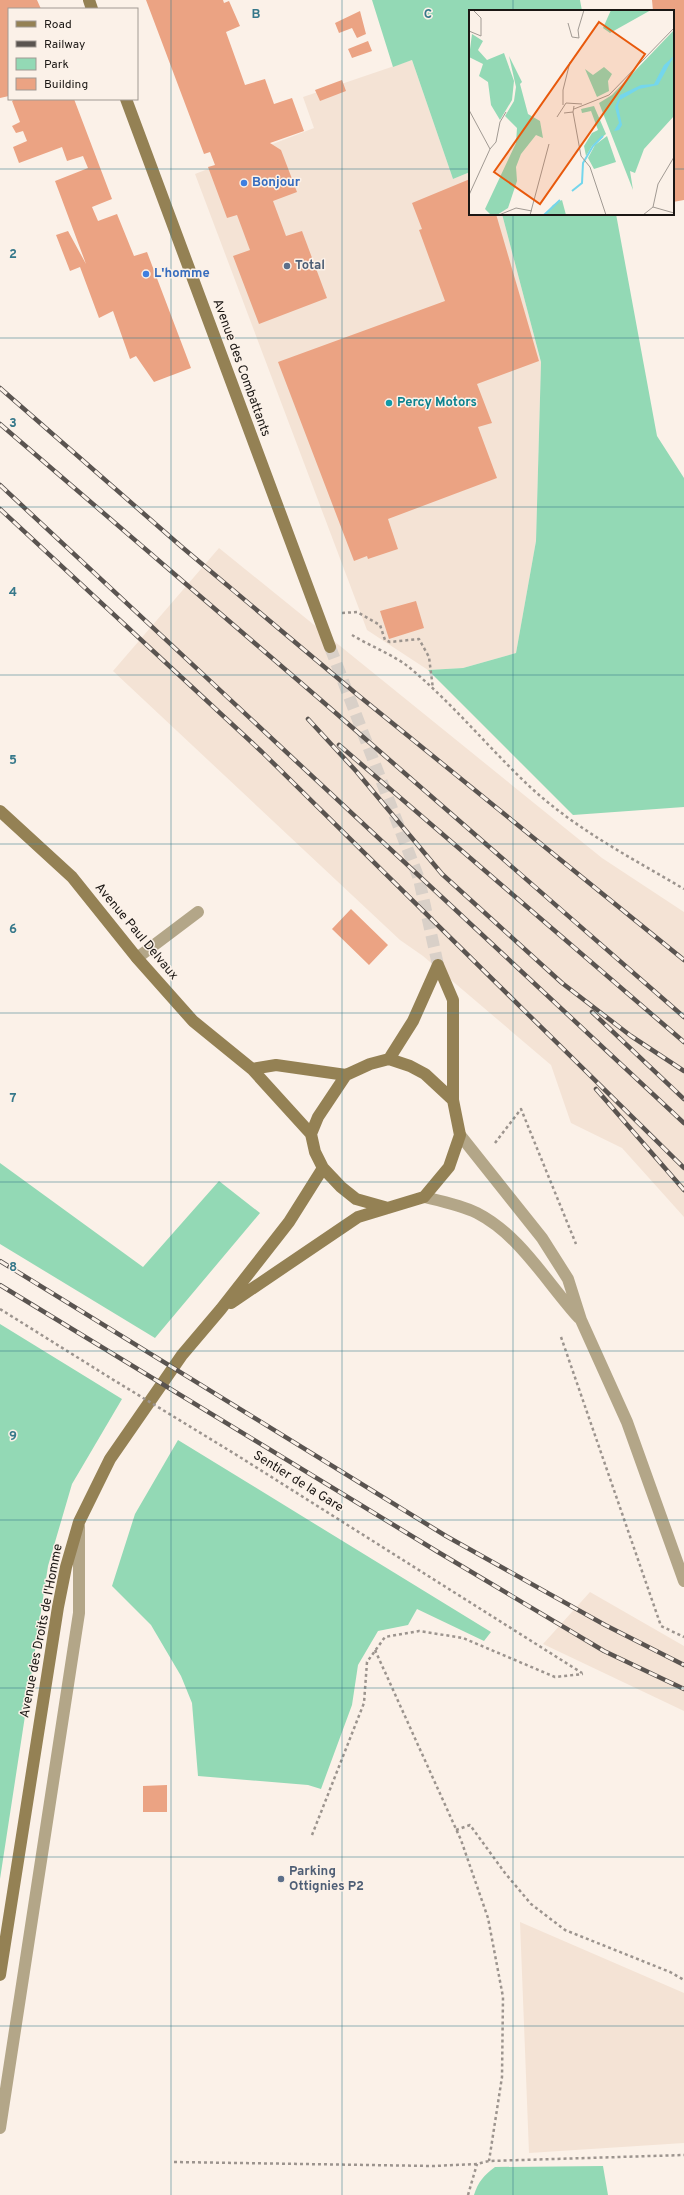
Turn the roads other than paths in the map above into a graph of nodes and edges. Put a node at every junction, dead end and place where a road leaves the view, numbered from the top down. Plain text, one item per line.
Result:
1 (126, 100) edge
2 (330, 647) tunnel mouth
3 (0, 811) edge
4 (198, 912) dead end
5 (137, 958) junction
6 (389, 1059) junction
7 (252, 1069) junction
8 (346, 1075) junction
9 (453, 1100) junction
10 (311, 1134) junction
11 (460, 1135) junction
12 (323, 1168) junction
13 (424, 1197) junction
14 (388, 1208) junction
15 (221, 1309) junction
16 (581, 1320) junction
17 (79, 1522) junction
18 (684, 1581) edge
19 (0, 1976) edge
20 (0, 2128) edge

1 - 2 main road, Avenue des Combattants
3 - 5 main road, Avenue Paul Delvaux
4 - 5 lane
5 - 7 main road, Avenue Paul Delvaux
6 - 8 main road
6 - 9 main road
6 - 9 main road
7 - 8 main road
7 - 10 main road, Avenue Paul Delvaux
8 - 10 main road
9 - 11 main road
10 - 12 main road
11 - 13 main road
11 - 16 lane
12 - 14 main road
12 - 15 main road, Avenue des Droits de l'Homme
13 - 14 main road, Avenue des Droits de l'Homme
13 - 16 lane
14 - 15 main road, Avenue des Droits de l'Homme
15 - 17 main road, Avenue des Droits de l'Homme
16 - 18 lane
17 - 19 main road, Avenue des Droits de l'Homme
17 - 20 lane

